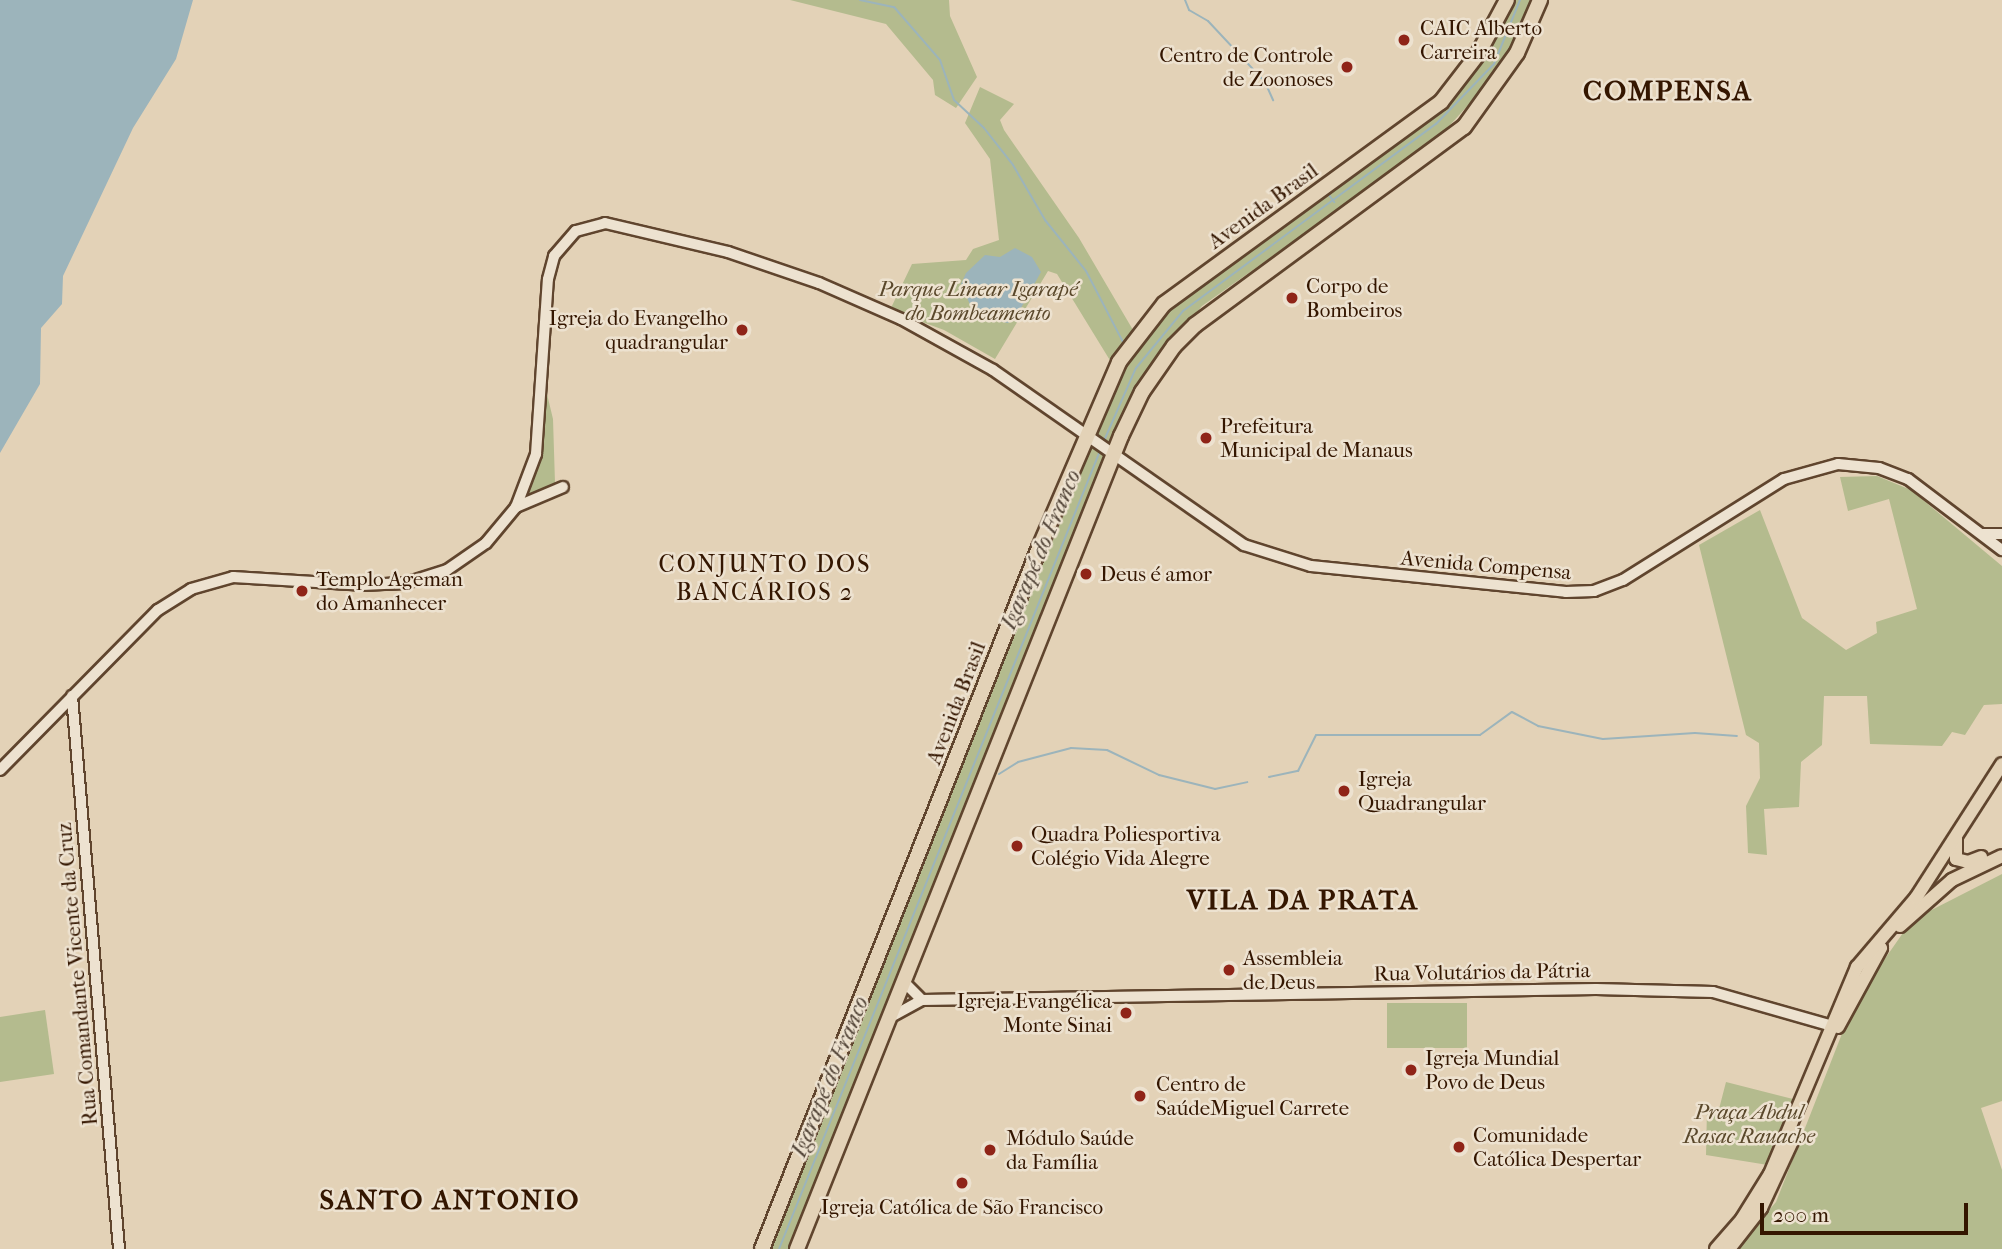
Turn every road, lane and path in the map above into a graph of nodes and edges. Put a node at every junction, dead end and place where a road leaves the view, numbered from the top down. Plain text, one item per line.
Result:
1 (1507, 0) edge
2 (1540, 0) edge
3 (1086, 438) junction
4 (1110, 455) junction
5 (563, 487) dead end
6 (516, 507) junction
7 (1983, 534) junction
8 (2002, 534) edge
9 (2002, 550) edge
10 (72, 696) junction
11 (2002, 765) edge
12 (0, 770) edge
13 (1958, 834) junction
14 (2002, 850) edge
15 (2002, 856) edge
16 (904, 982) junction
17 (922, 1000) junction
18 (891, 1017) junction
19 (1829, 1025) junction
20 (120, 1249) edge
21 (762, 1249) edge
22 (797, 1249) edge
23 (1716, 1249) edge
24 (1729, 1249) edge

1 - 3 highway, Avenida Brasil
2 - 4 highway
3 - 4 street, Avenida Compensa
3 - 6 street, Avenida Compensa
3 - 21 highway, Avenida Brasil
4 - 7 street, Avenida Compensa
4 - 16 highway
5 - 6 street
6 - 10 street
7 - 8 street
7 - 9 street, Avenida Compensa
10 - 12 street
10 - 20 street, Rua Comandante Vicente da Cruz
11 - 13 main road
13 - 14 main road
13 - 19 main road
15 - 24 main road
16 - 17 street
16 - 18 highway
17 - 18 street, Rua Volutários da Pátria
17 - 19 street, Rua Volutários da Pátria
18 - 22 highway
19 - 23 main road

